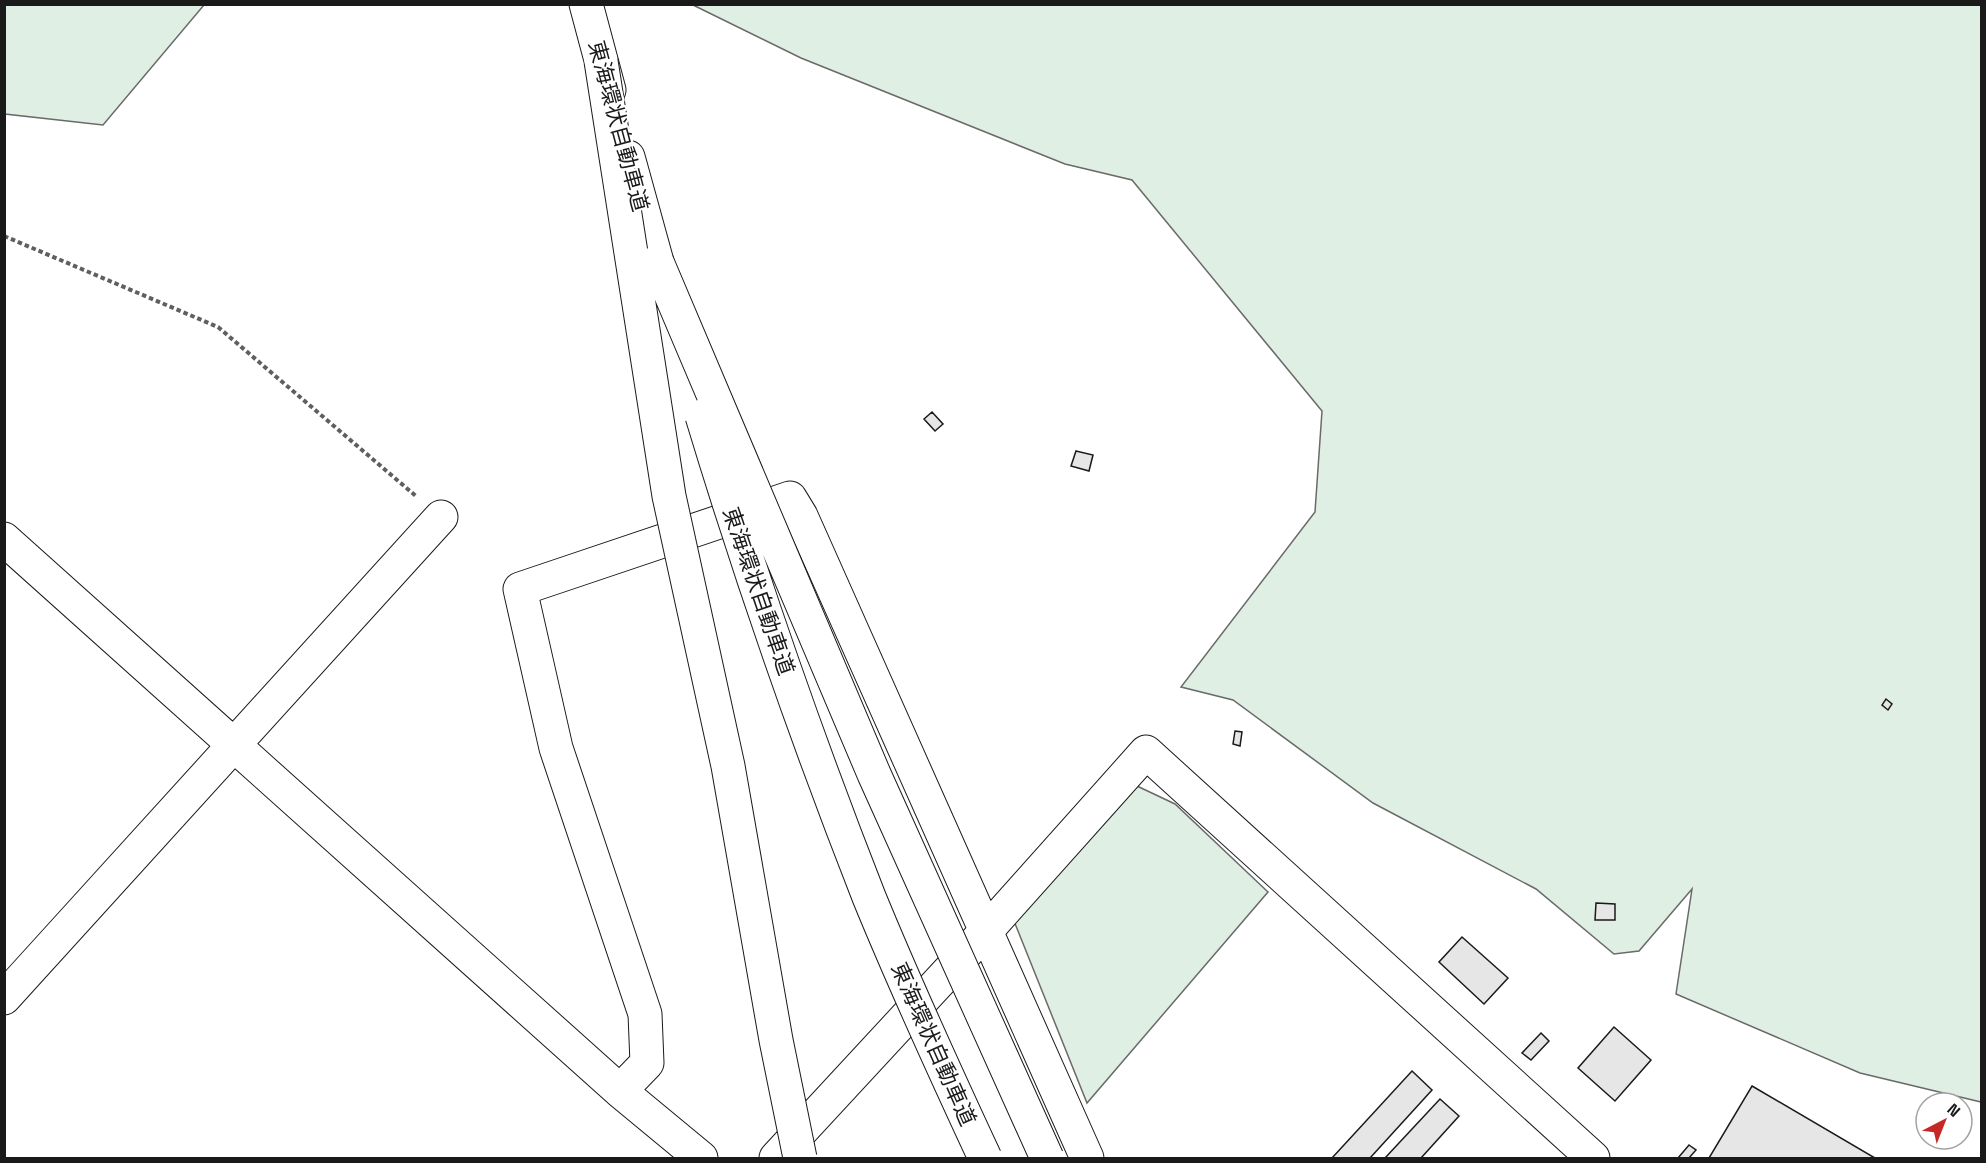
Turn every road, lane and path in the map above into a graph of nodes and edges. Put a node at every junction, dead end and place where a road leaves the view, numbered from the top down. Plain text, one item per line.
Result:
1 (586, 4) edge
2 (601, 61) junction
3 (4, 236) edge
4 (657, 262) junction
5 (441, 517) joint
6 (4, 539) edge
7 (235, 745) junction
8 (987, 930) junction
9 (4, 998) edge
10 (620, 1091) junction
11 (701, 1158) edge
12 (776, 1158) edge
13 (800, 1158) edge
14 (985, 1158) edge
15 (1047, 1158) edge
16 (1087, 1158) edge
17 (1593, 1158) edge

1 - 2 main road, 東海環状自動車道
2 - 4 main road, 東海環状自動車道, bridge
2 - 13 main road, bridge
3 - 5 path
4 - 14 main road, 東海環状自動車道, bridge
4 - 15 main road, bridge
5 - 7 main road
6 - 7 main road
7 - 9 main road
7 - 10 main road
8 - 10 main road
8 - 12 main road
8 - 16 main road
8 - 17 main road
10 - 11 main road

